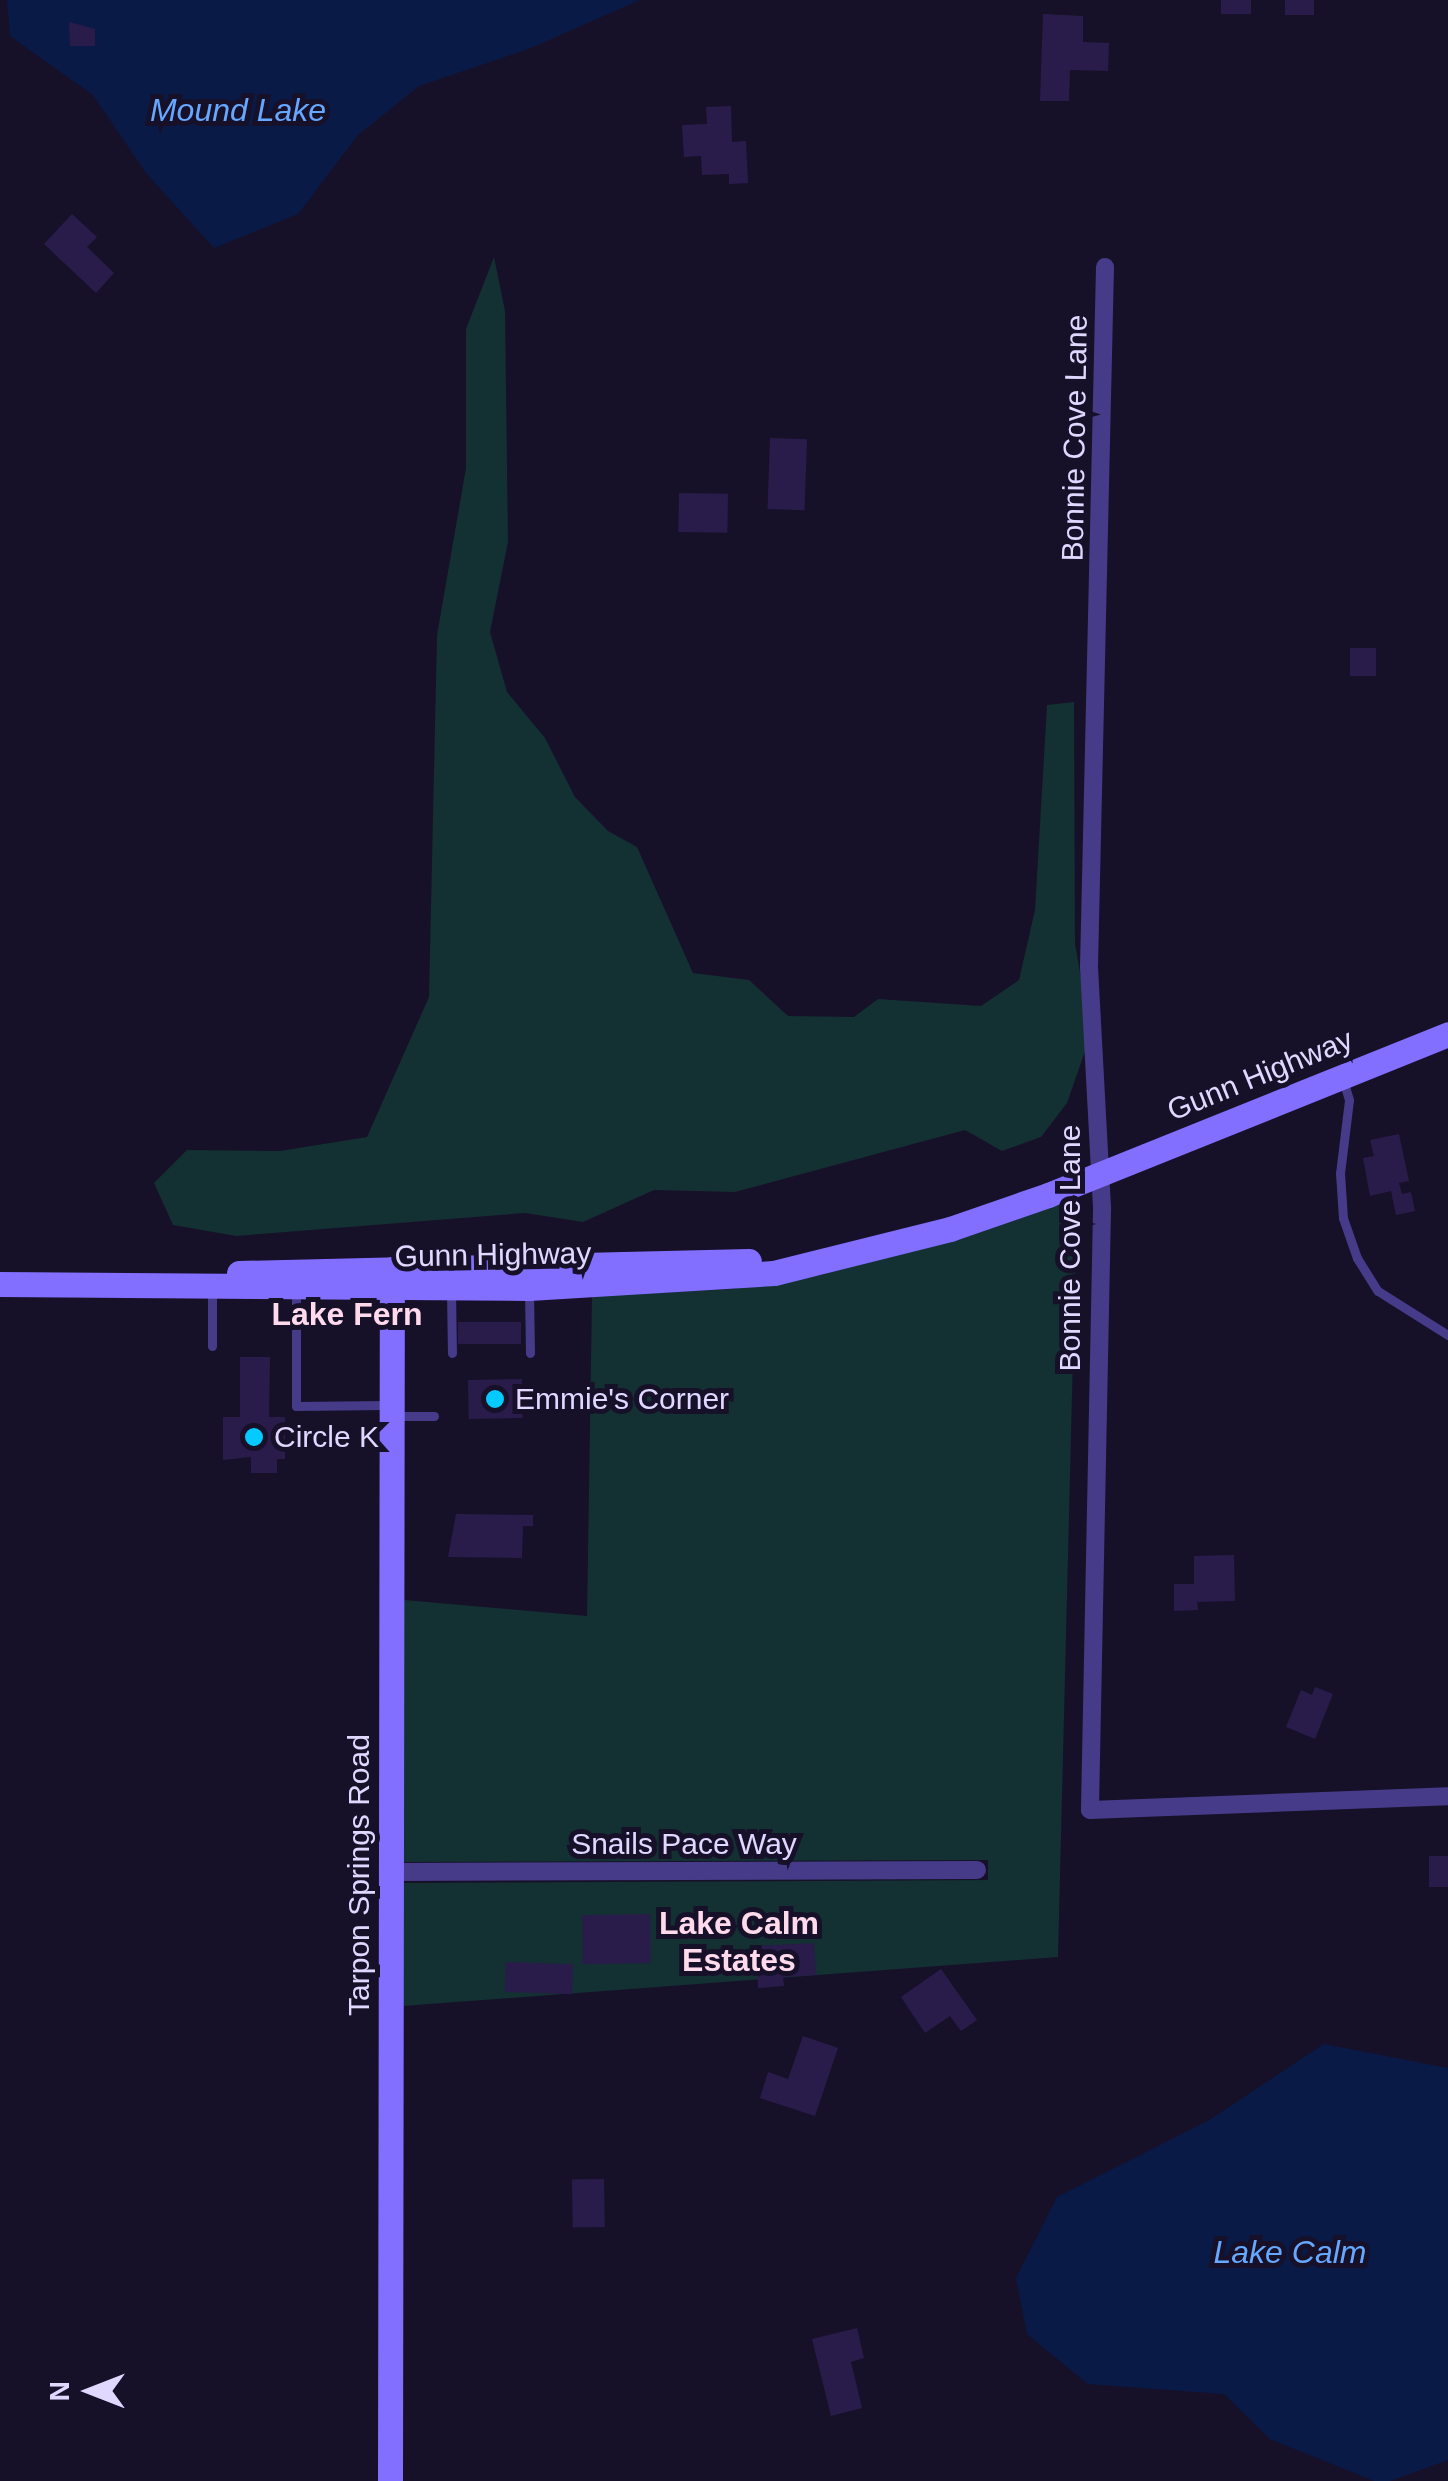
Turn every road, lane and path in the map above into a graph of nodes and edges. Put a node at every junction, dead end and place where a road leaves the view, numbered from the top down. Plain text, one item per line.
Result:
1 (1105, 267) dead end
2 (1448, 1034) edge
3 (1342, 1077) junction
4 (1102, 1174) junction
5 (868, 1249) junction
6 (392, 1279) junction
7 (114, 1283) junction
8 (0, 1284) edge
9 (451, 1288) junction
10 (530, 1288) junction
11 (212, 1289) junction
12 (296, 1289) junction
13 (1448, 1335) edge
14 (212, 1346) dead end
15 (530, 1352) dead end
16 (452, 1353) dead end
17 (392, 1411) junction
18 (434, 1416) dead end
19 (1448, 1796) edge
20 (977, 1870) dead end
21 (392, 1872) junction
22 (390, 2481) edge

1 - 4 street, Bonnie Cove Lane
2 - 3 main road, Gunn Highway
3 - 4 main road, Gunn Highway
3 - 13 lane
4 - 5 main road, Gunn Highway
4 - 19 street, Bonnie Cove Lane
5 - 6 main road, Gunn Highway
5 - 10 main road, Gunn Highway
6 - 7 main road, Gunn Highway
6 - 9 main road, Gunn Highway
6 - 12 main road, Gunn Highway
6 - 17 main road, Tarpon Springs Road
7 - 8 main road, Gunn Highway
7 - 11 main road, Gunn Highway
9 - 10 main road, Gunn Highway
9 - 16 lane
10 - 15 lane
11 - 12 main road, Gunn Highway
11 - 14 lane
12 - 17 lane
17 - 18 lane
17 - 21 main road, Tarpon Springs Road
20 - 21 street, Snails Pace Way
21 - 22 main road, Tarpon Springs Road

